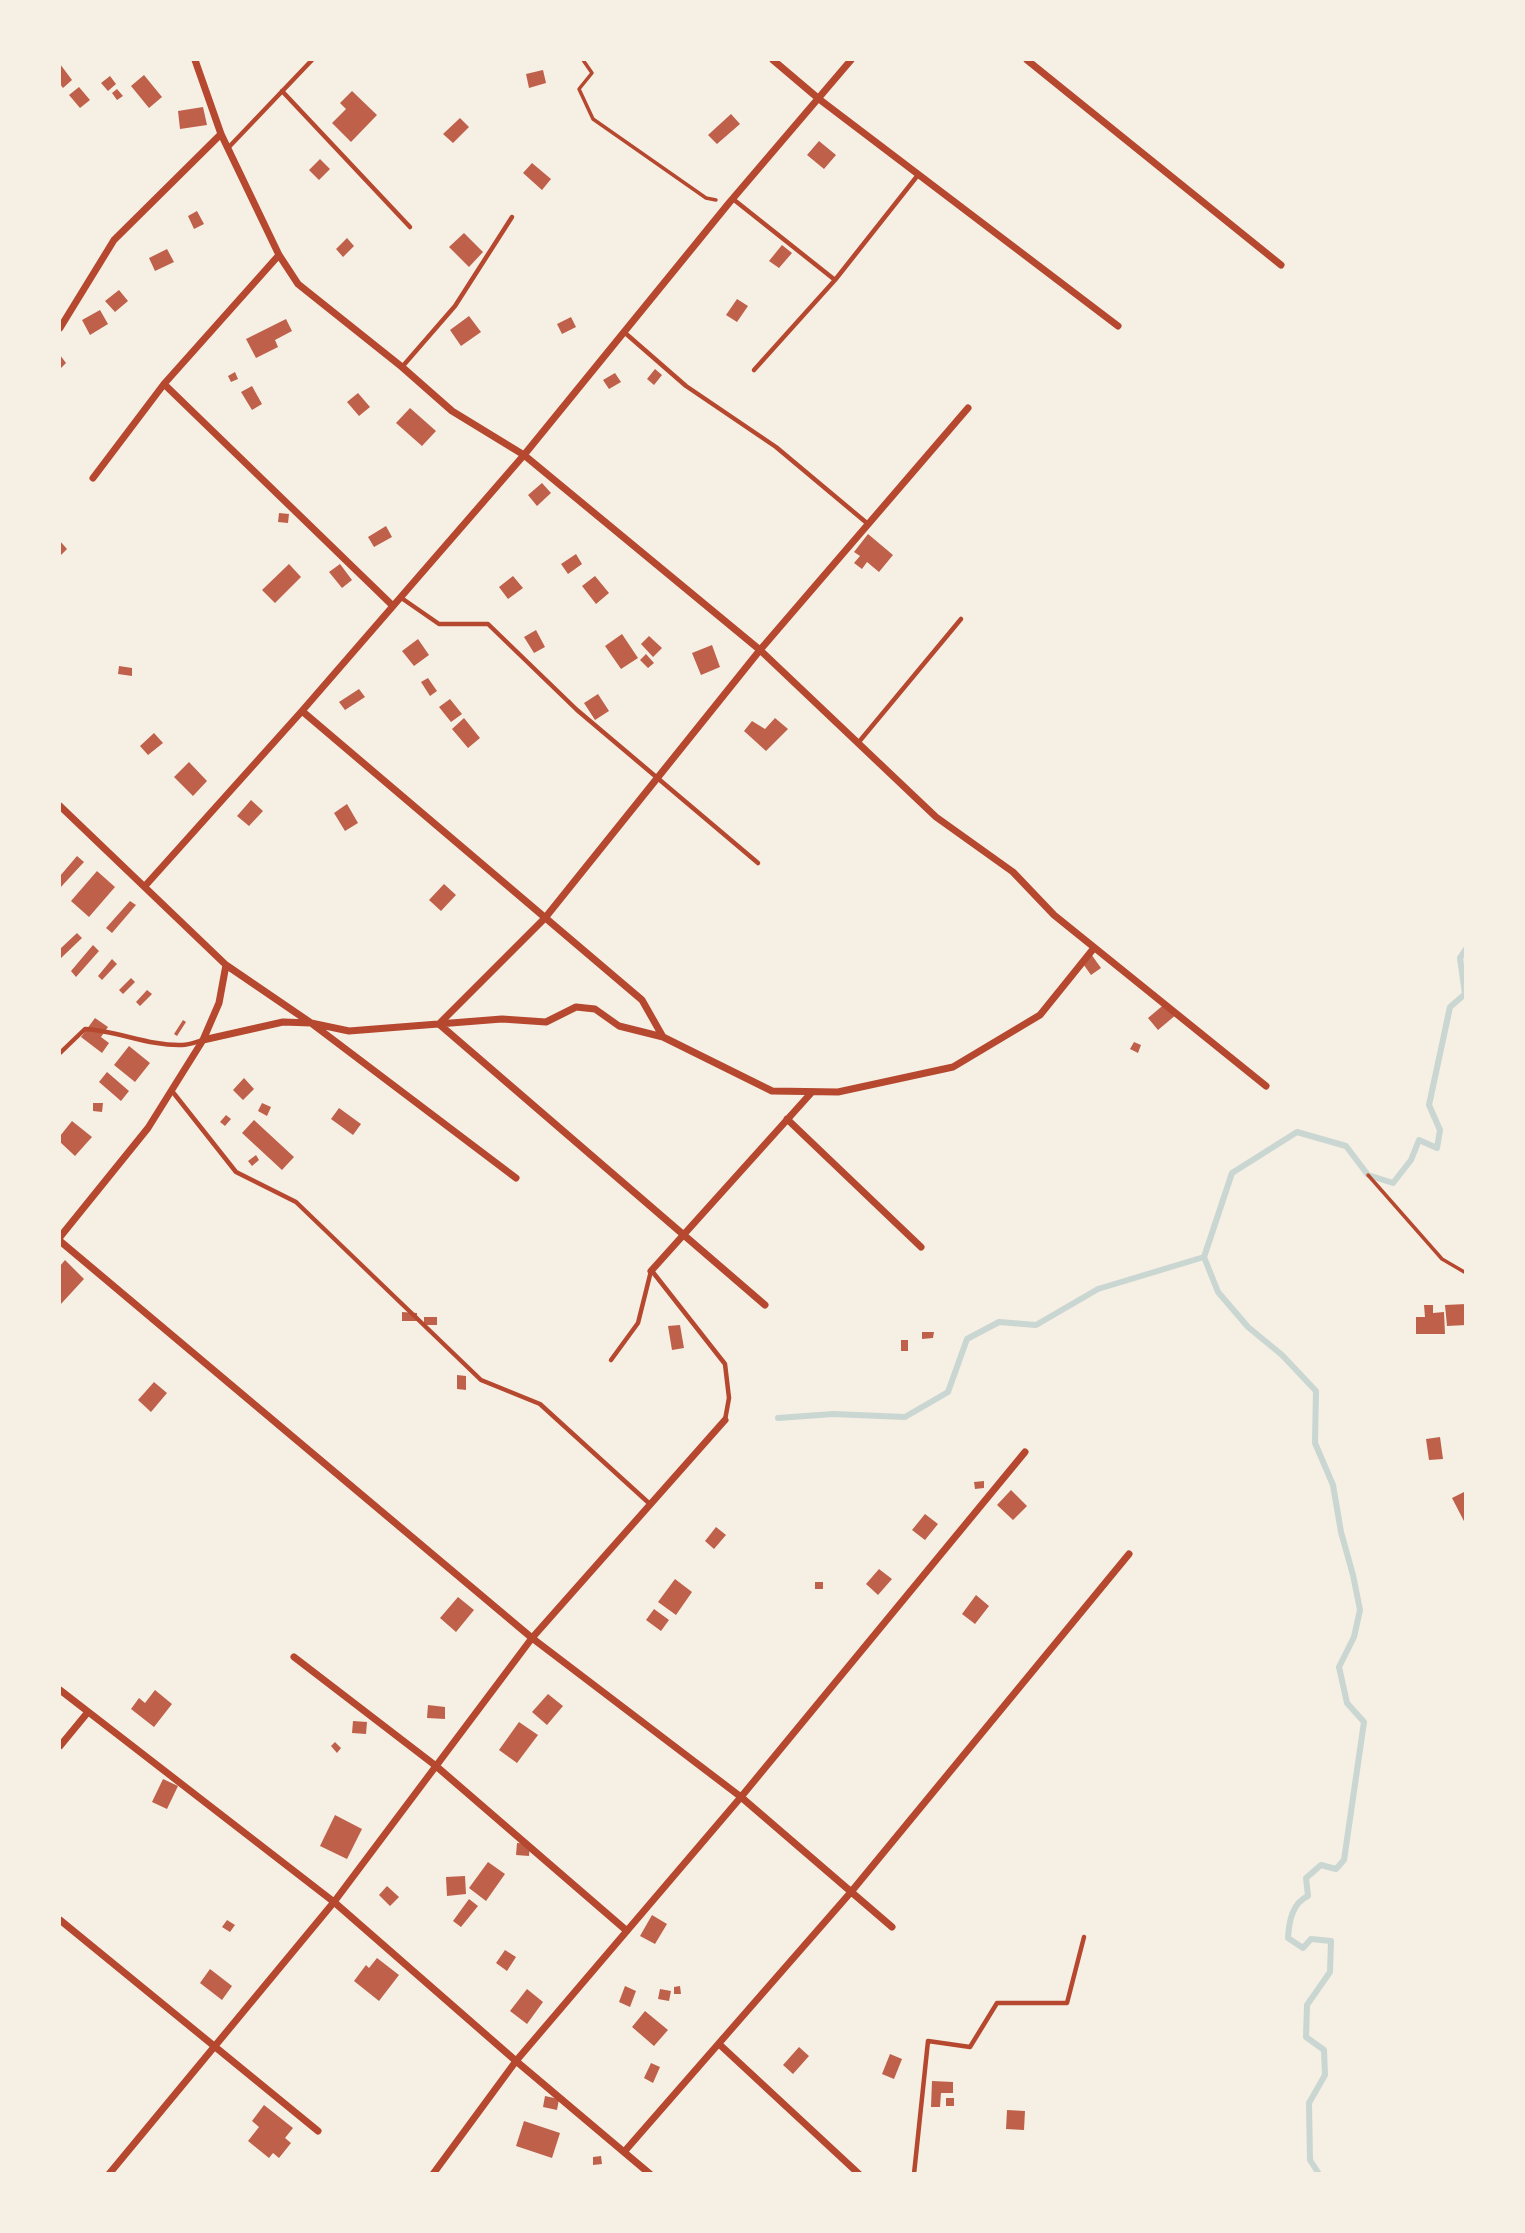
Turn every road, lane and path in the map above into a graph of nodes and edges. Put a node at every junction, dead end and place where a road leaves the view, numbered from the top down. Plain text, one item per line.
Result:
1 (195, 60) edge
2 (313, 60) edge
3 (583, 60) edge
4 (773, 60) edge
5 (851, 60) edge
6 (1027, 60) edge
7 (282, 92) junction
8 (819, 99) junction
9 (221, 134) junction
10 (229, 148) junction
11 (919, 174) junction
12 (731, 201) junction
13 (512, 217) dead end
14 (410, 227) dead end
15 (279, 256) junction
16 (1281, 265) dead end
17 (835, 281) junction
18 (1118, 326) dead end
19 (60, 328) edge
20 (624, 332) junction
21 (402, 367) junction
22 (754, 370) dead end
23 (164, 384) junction
24 (968, 408) dead end
25 (524, 455) junction
26 (93, 478) dead end
27 (868, 524) junction
28 (400, 597) junction
29 (392, 605) junction
30 (961, 620) dead end
31 (760, 650) junction
32 (302, 711) junction
33 (858, 743) junction
34 (657, 779) junction
35 (60, 806) edge
36 (758, 863) dead end
37 (145, 887) junction
38 (545, 918) junction
39 (1094, 948) junction
40 (226, 965) junction
41 (311, 1023) junction
42 (439, 1024) junction
43 (663, 1037) junction
44 (203, 1040) junction
45 (60, 1054) edge
46 (1266, 1086) dead end
47 (172, 1090) junction
48 (812, 1092) junction
49 (787, 1119) junction
50 (1368, 1175) dead end
51 (516, 1178) dead end
52 (682, 1234) junction
53 (60, 1239) edge
54 (921, 1247) dead end
55 (651, 1270) junction
56 (1465, 1273) edge
57 (765, 1305) dead end
58 (611, 1360) dead end
59 (725, 1420) joint
60 (1025, 1452) dead end
61 (651, 1505) junction
62 (1129, 1553) dead end
63 (531, 1638) junction
64 (294, 1657) dead end
65 (60, 1690) edge
66 (88, 1712) junction
67 (60, 1746) edge
68 (436, 1766) junction
69 (741, 1797) junction
70 (851, 1892) junction
71 (334, 1902) junction
72 (60, 1920) edge
73 (892, 1927) dead end
74 (627, 1931) junction
75 (1084, 1937) dead end
76 (719, 2043) junction
77 (214, 2046) junction
78 (516, 2061) junction
79 (318, 2131) dead end
80 (624, 2152) junction
81 (109, 2174) edge
82 (432, 2174) edge
83 (650, 2174) edge
84 (859, 2174) edge
85 (914, 2174) edge

1 - 9 street
2 - 7 lane
3 - 12 path
4 - 8 street
5 - 8 street
6 - 16 street
7 - 10 lane
7 - 14 lane
8 - 11 street
8 - 12 street
9 - 10 street
9 - 19 street
10 - 15 street
11 - 17 lane
11 - 18 street
12 - 17 lane
12 - 20 street
13 - 21 lane
15 - 21 street
15 - 23 street
17 - 22 lane
20 - 25 street
20 - 27 lane
21 - 25 street
23 - 26 street
23 - 29 street
24 - 27 street
25 - 28 street
25 - 31 street
27 - 31 street
28 - 29 street
28 - 34 lane
29 - 32 street
30 - 33 lane
31 - 33 street
31 - 34 street
32 - 37 street
32 - 38 street
33 - 39 street
34 - 36 lane
34 - 38 street
35 - 37 street
37 - 40 street
38 - 42 street
38 - 43 street
39 - 46 street
39 - 48 street
40 - 41 street
40 - 44 street
41 - 42 street
41 - 44 street
41 - 51 street
42 - 43 street
42 - 52 street
43 - 48 street
44 - 45 lane
44 - 47 street
47 - 53 street
47 - 61 lane
48 - 49 street
49 - 52 street
49 - 54 street
50 - 56 path
52 - 55 street
52 - 57 street
53 - 63 street
55 - 58 lane
55 - 59 lane
59 - 61 street
60 - 69 street
61 - 63 street
62 - 70 street
63 - 68 street
63 - 69 street
64 - 68 street
65 - 66 street
66 - 67 street
66 - 71 street
68 - 71 street
68 - 74 street
69 - 70 street
69 - 74 street
70 - 73 street
70 - 76 street
71 - 77 street
71 - 78 street
72 - 77 street
74 - 78 street
75 - 85 lane
76 - 80 street
76 - 84 street
77 - 79 street
77 - 81 street
78 - 80 street
78 - 82 street
80 - 83 street

